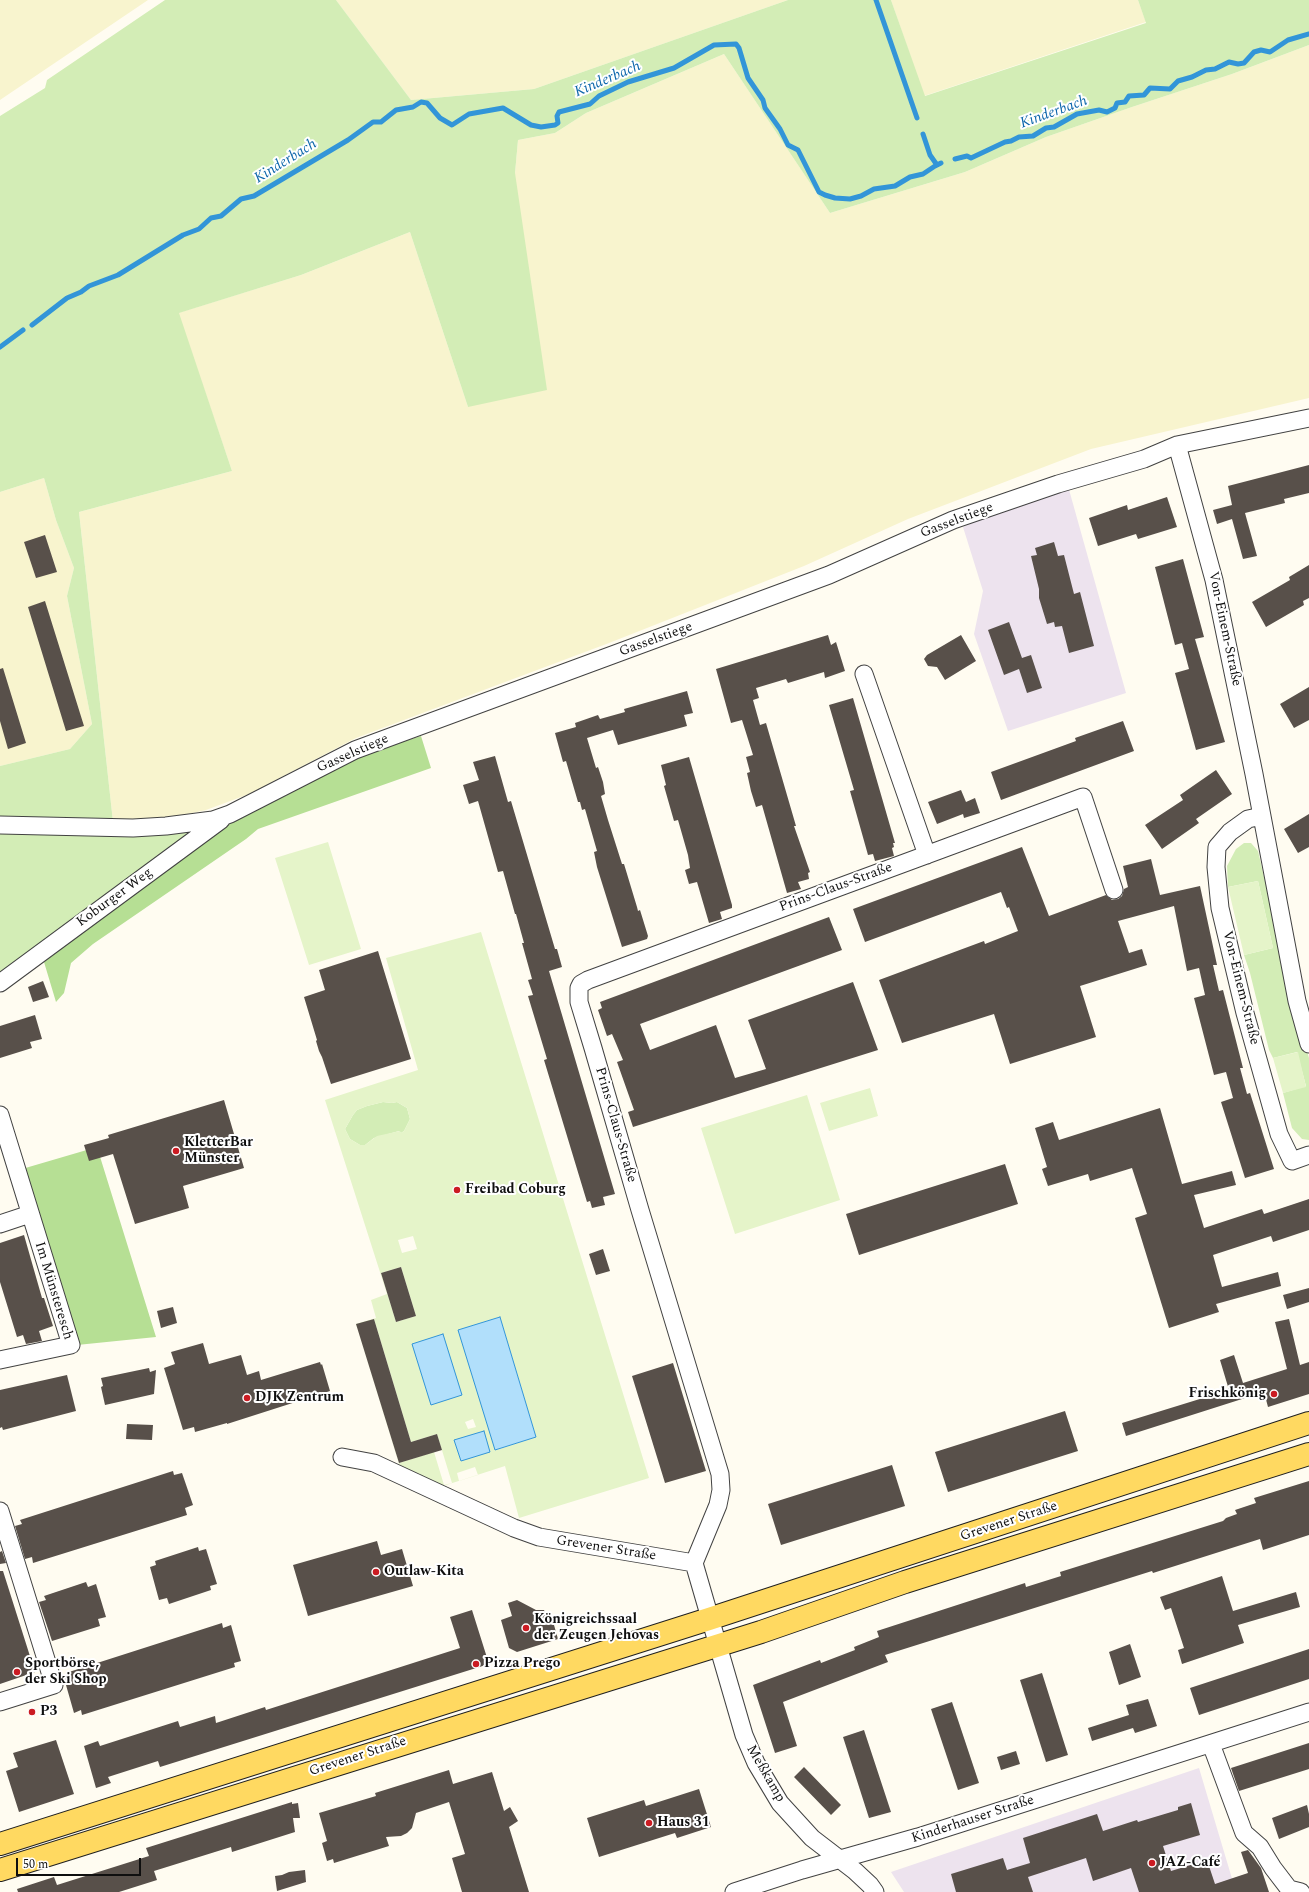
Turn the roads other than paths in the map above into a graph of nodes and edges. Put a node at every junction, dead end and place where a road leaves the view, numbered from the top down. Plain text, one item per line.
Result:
1 (1309, 418) edge
2 (1177, 445) junction
3 (864, 674) dead end
4 (230, 814) junction
5 (1262, 816) junction
6 (0, 825) edge
7 (927, 855) junction
8 (1114, 890) dead end
9 (0, 983) edge
10 (1309, 1044) edge
11 (0, 1115) edge
12 (1309, 1155) edge
13 (30, 1214) junction
14 (0, 1224) edge
15 (0, 1360) edge
16 (1309, 1423) edge
17 (1309, 1454) edge
18 (342, 1457) dead end
19 (0, 1511) edge
20 (694, 1563) junction
21 (709, 1619) junction
22 (716, 1645) junction
23 (0, 1702) edge
24 (1309, 1712) edge
25 (1211, 1744) junction
26 (0, 1844) edge
27 (839, 1859) junction
28 (0, 1870) edge
29 (734, 1892) edge
30 (875, 1892) edge
31 (1301, 1892) edge

1 - 2 street, Gasselstiege
2 - 4 street, Gasselstiege
2 - 5 street, Von-Einem-Straße
3 - 7 street
4 - 6 street, Gasselstiege
4 - 9 street, Koburger Weg
5 - 10 street, Von-Einem-Straße
5 - 12 street, Von-Einem-Straße
7 - 8 street, Prins-Claus-Straße
7 - 20 street, Prins-Claus-Straße
11 - 13 street, Im Münsteresch
13 - 14 street
13 - 15 street, Im Münsteresch
16 - 21 main road, Grevener Straße
17 - 22 main road, Grevener Straße
18 - 20 street, Grevener Straße
19 - 23 street
20 - 21 street
21 - 22 street
21 - 26 main road, Grevener Straße
22 - 27 street, Meßkamp
22 - 28 main road, Grevener Straße
24 - 25 street, Kinderhauser Straße
25 - 27 street, Kinderhauser Straße
25 - 31 street
27 - 29 street, Kinderhauser Straße
27 - 30 street, Meßkamp

